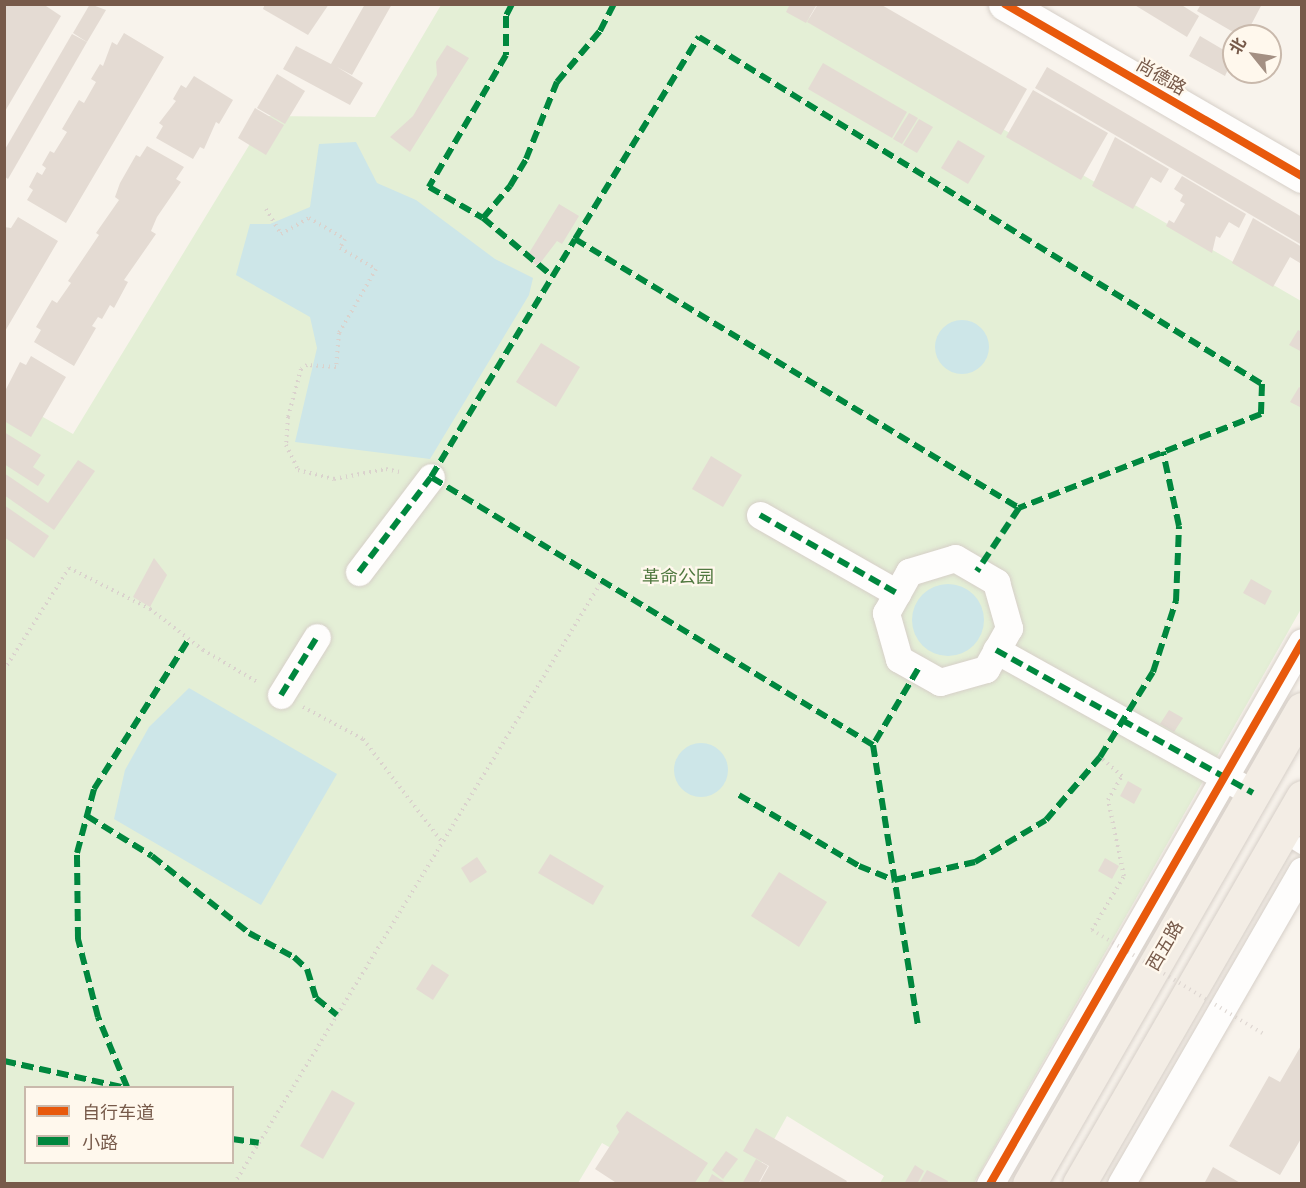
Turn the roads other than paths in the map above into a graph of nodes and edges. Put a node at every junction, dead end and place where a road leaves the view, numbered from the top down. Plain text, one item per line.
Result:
1 (1005, 4) edge
2 (1302, 176) edge
3 (431, 477) road end
4 (760, 514) dead end
5 (359, 572) dead end
6 (897, 593) junction
7 (317, 636) dead end
8 (1302, 642) edge
9 (996, 650) junction
10 (281, 695) dead end
11 (1302, 709) edge
12 (1224, 776) junction
13 (1253, 793) junction
14 (1302, 798) edge
15 (1291, 840) edge
16 (1302, 870) edge
17 (990, 1184) edge
18 (1029, 1184) edge
19 (1079, 1184) edge
20 (1121, 1184) edge

1 - 2 street, 尚德路
3 - 5 street
4 - 6 street
6 - 9 street
6 - 9 street
7 - 10 street
8 - 12 street
9 - 12 street
11 - 13 main road, 西五路
12 - 13 street
12 - 17 street
13 - 18 main road, 西五路
14 - 15 main road
15 - 19 main road
16 - 20 street

